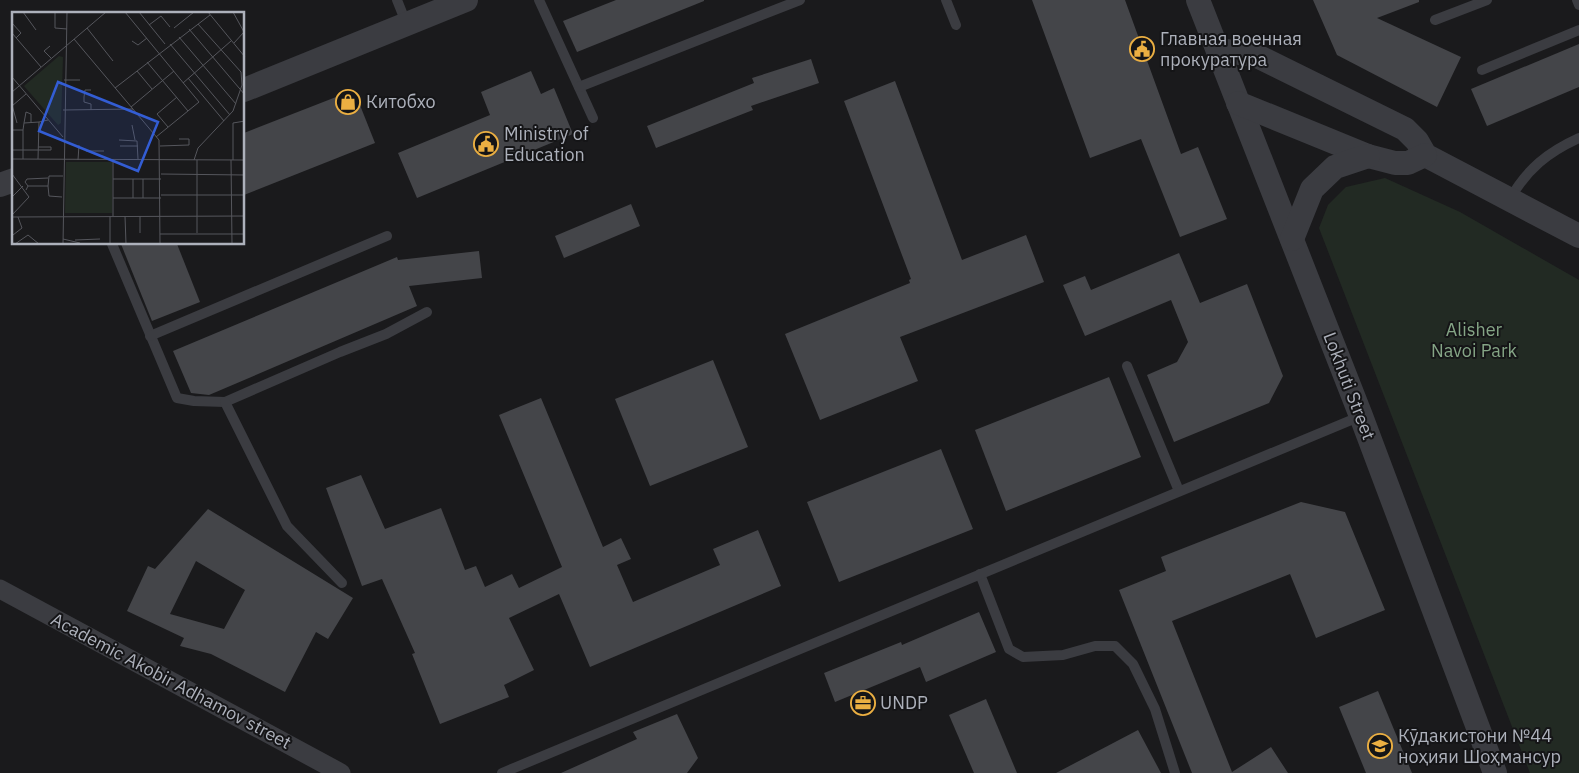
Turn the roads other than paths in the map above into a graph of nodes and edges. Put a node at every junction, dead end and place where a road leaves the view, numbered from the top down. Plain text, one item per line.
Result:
1 (397, 0) edge
2 (466, 0) edge
3 (539, 0) edge
4 (800, 0) edge
5 (946, 0) edge
6 (1198, 0) edge
7 (1488, 0) edge
8 (1577, 0) edge
9 (1579, 5) edge
10 (1435, 20) dead end
11 (407, 25) junction
12 (956, 25) dead end
13 (1579, 30) edge
14 (1218, 50) junction
15 (1482, 70) dead end
16 (579, 87) junction
17 (245, 90) edge
18 (1238, 103) junction
19 (593, 118) dead end
20 (1579, 138) edge
21 (1368, 156) junction
22 (1425, 156) junction
23 (12, 181) edge
24 (0, 185) edge
25 (1510, 199) junction
26 (387, 236) dead end
27 (1579, 236) edge
28 (1292, 239) junction
29 (112, 245) edge
30 (426, 312) dead end
31 (150, 336) junction
32 (1127, 366) dead end
33 (225, 402) junction
34 (1361, 416) junction
35 (1179, 491) junction
36 (980, 574) junction
37 (342, 583) dead end
38 (0, 589) edge
39 (341, 773) edge
40 (502, 773) edge
41 (1175, 773) edge
42 (1495, 773) edge

1 - 11 lane
2 - 11 street
3 - 16 lane
4 - 16 lane
5 - 12 lane
6 - 14 street, Lokhuti Street
7 - 10 lane
8 - 9 lane
11 - 17 street
13 - 15 lane
14 - 18 street, Lokhuti Street
14 - 22 street
16 - 19 lane
18 - 21 street
18 - 28 street, Lokhuti Street
20 - 25 lane
21 - 22 street
21 - 28 street
22 - 25 street
23 - 24 street
25 - 27 street
26 - 31 lane
28 - 34 street, Lokhuti Street
29 - 31 lane
30 - 33 lane
31 - 33 lane
32 - 35 lane
33 - 37 lane
34 - 35 lane
34 - 42 street, Lokhuti Street
35 - 36 lane
36 - 40 lane
36 - 41 lane
38 - 39 street, Academic Akobir Adhamov street

